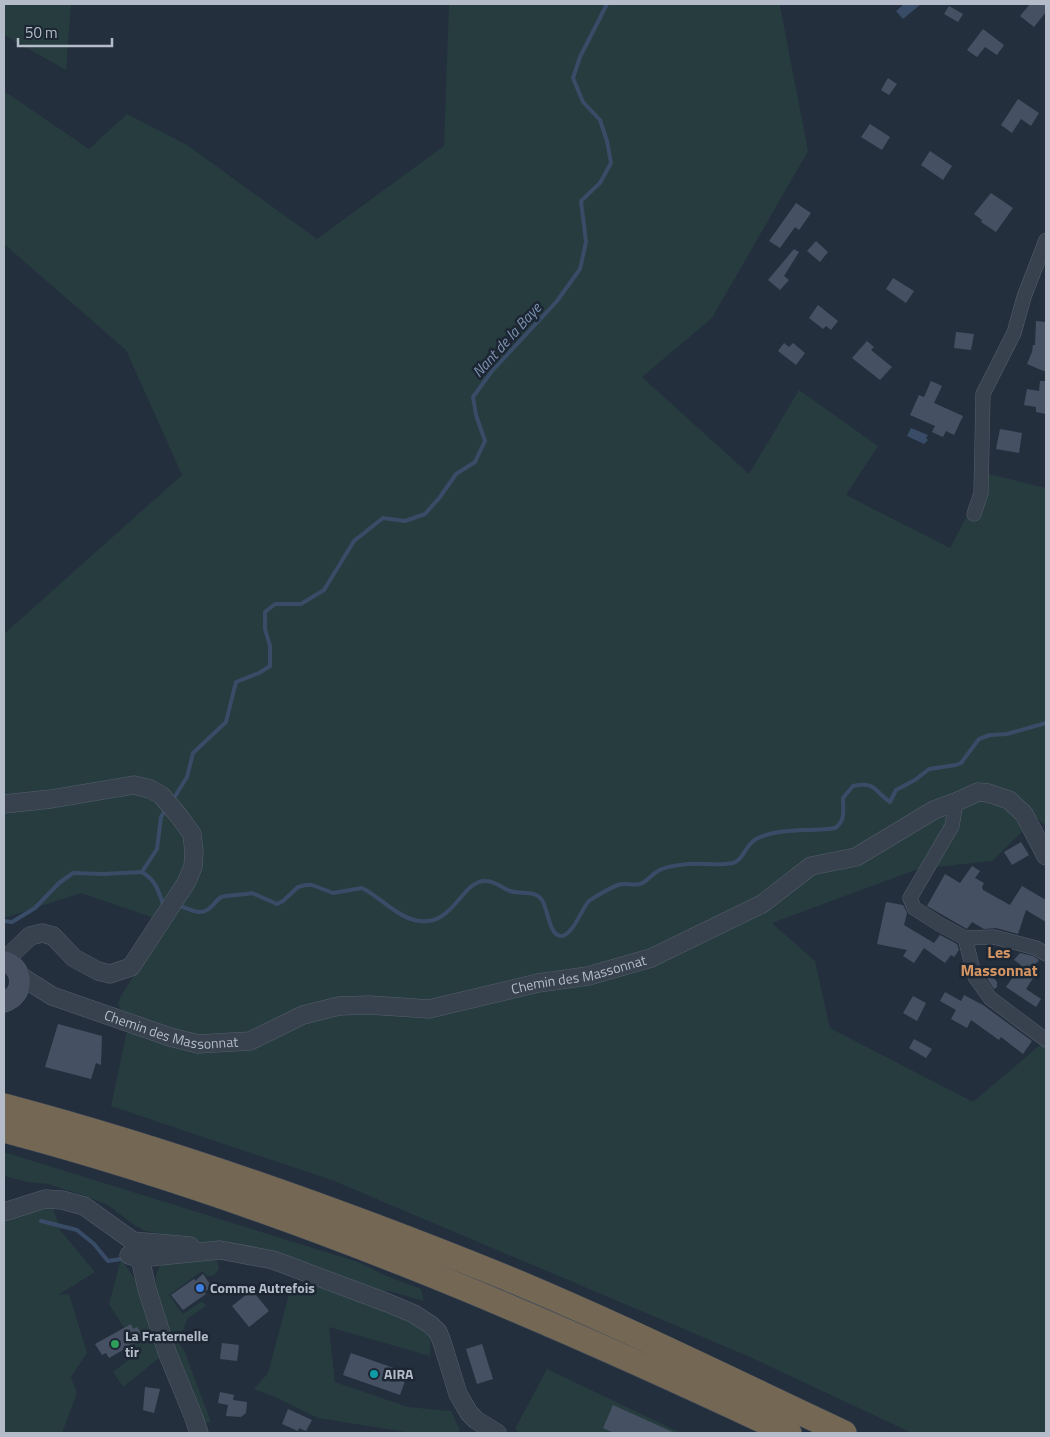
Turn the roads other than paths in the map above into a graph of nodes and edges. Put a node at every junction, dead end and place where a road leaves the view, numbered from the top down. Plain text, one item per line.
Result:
1 (1046, 240) edge
2 (974, 514) dead end
3 (956, 802) junction
4 (4, 804) edge
5 (1046, 856) edge
6 (966, 938) junction
7 (1046, 954) edge
8 (11, 966) edge
9 (52, 996) junction
10 (8, 1000) edge
11 (1046, 1040) edge
12 (4, 1106) edge
13 (4, 1130) edge
14 (4, 1212) edge
15 (134, 1251) junction
16 (196, 1425) edge
17 (203, 1433) edge
18 (497, 1433) edge
19 (789, 1433) edge
20 (844, 1433) edge

1 - 2 street
3 - 5 street, Chemin des Massonnat
3 - 6 street
3 - 9 street, Chemin des Massonnat
4 - 8 street
6 - 7 street
6 - 11 street
8 - 9 street, Chemin des Massonnat
8 - 10 main road
9 - 10 street, Chemin des Massonnat
12 - 20 highway
13 - 19 highway
14 - 15 street
15 - 16 street
15 - 18 street
16 - 17 street

